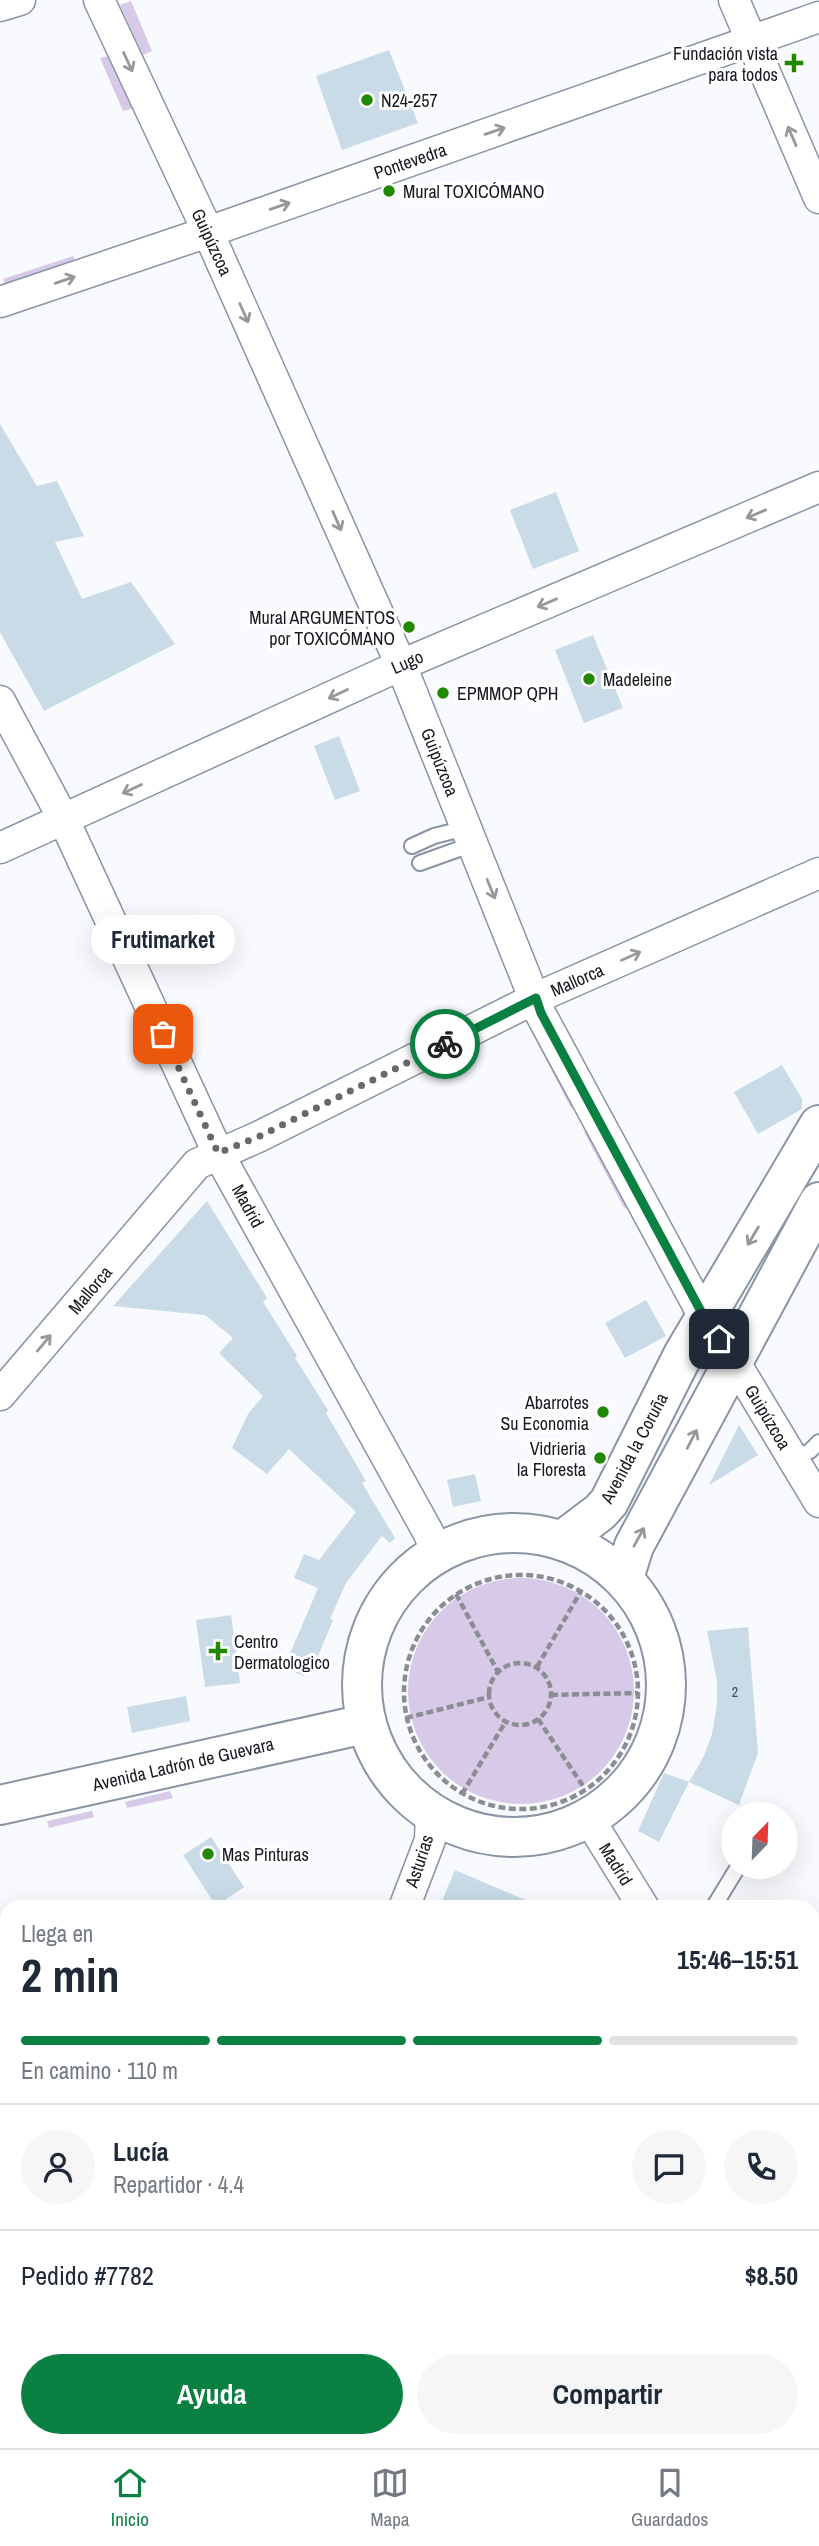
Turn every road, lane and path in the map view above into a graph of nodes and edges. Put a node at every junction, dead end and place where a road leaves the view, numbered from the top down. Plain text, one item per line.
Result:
1 (20, 0) edge
2 (99, 0) edge
3 (734, 0) edge
4 (0, 6) edge
5 (819, 17) edge
6 (752, 41) junction
7 (819, 198) edge
8 (208, 232) junction
9 (0, 302) edge
10 (819, 487) edge
11 (401, 665) junction
12 (0, 701) edge
13 (64, 820) junction
14 (470, 836) junction
15 (412, 846) dead end
16 (0, 848) edge
17 (420, 863) dead end
18 (819, 873) edge
19 (536, 998) junction
20 (819, 1125) edge
21 (218, 1153) junction
22 (815, 1215) edge
23 (704, 1317) junction
24 (734, 1361) junction
25 (0, 1395) edge
26 (819, 1442) edge
27 (793, 1459) junction
28 (819, 1502) edge
29 (563, 1540) junction
30 (437, 1552) junction
31 (624, 1578) junction
32 (581, 1591) junction
33 (456, 1594) junction
34 (537, 1667) junction
35 (498, 1672) junction
36 (638, 1693) junction
37 (551, 1695) junction
38 (489, 1697) junction
39 (406, 1718) junction
40 (538, 1719) junction
41 (506, 1721) junction
42 (365, 1724) junction
43 (447, 1804) junction
44 (0, 1805) edge
45 (587, 1805) junction
46 (730, 1880) edge
47 (407, 1900) edge
48 (639, 1900) edge
49 (718, 1900) edge

1 - 4 street
2 -> 8 street, Guipúzcoa
3 - 6 street
5 - 6 street, Pontevedra
7 -> 6 street
8 -> 6 street, Pontevedra
9 -> 8 street, Pontevedra
8 -> 11 street, Guipúzcoa
10 -> 11 street, Lugo
11 -> 13 street, Lugo
11 - 14 street, Guipúzcoa
12 - 13 street, Madrid
13 - 16 street, Lugo
13 - 21 street, Madrid
14 - 15 lane
14 - 17 lane
14 -> 19 street, Guipúzcoa
19 -> 18 street, Mallorca
19 - 21 street, Mallorca
19 - 23 street, Guipúzcoa
20 -> 23 main road, Avenida la Coruña
25 -> 21 street, Mallorca
21 - 30 street, Madrid
22 - 24 main road
23 - 24 street, Guipúzcoa
23 - 29 main road, Avenida la Coruña
24 - 27 street, Guipúzcoa
31 -> 24 main road
26 - 27 lane
27 - 28 street, Guipúzcoa
29 - 30 main road
29 - 31 main road
30 - 42 main road
31 - 45 main road
32 - 33 path
32 - 34 path
32 - 36 path
33 - 35 path
33 - 39 path
34 - 35 path
34 - 37 path
35 - 38 path
36 - 37 path
36 - 45 path
37 - 40 path
38 - 39 path
38 - 41 path
39 - 43 path
40 - 41 path
40 - 45 path
41 - 43 path
42 - 43 main road
42 - 44 main road, Avenida Ladrón de Guevara
43 - 45 path
43 - 45 main road
43 - 47 street, Asturias
45 - 48 street, Madrid
46 - 49 lane

